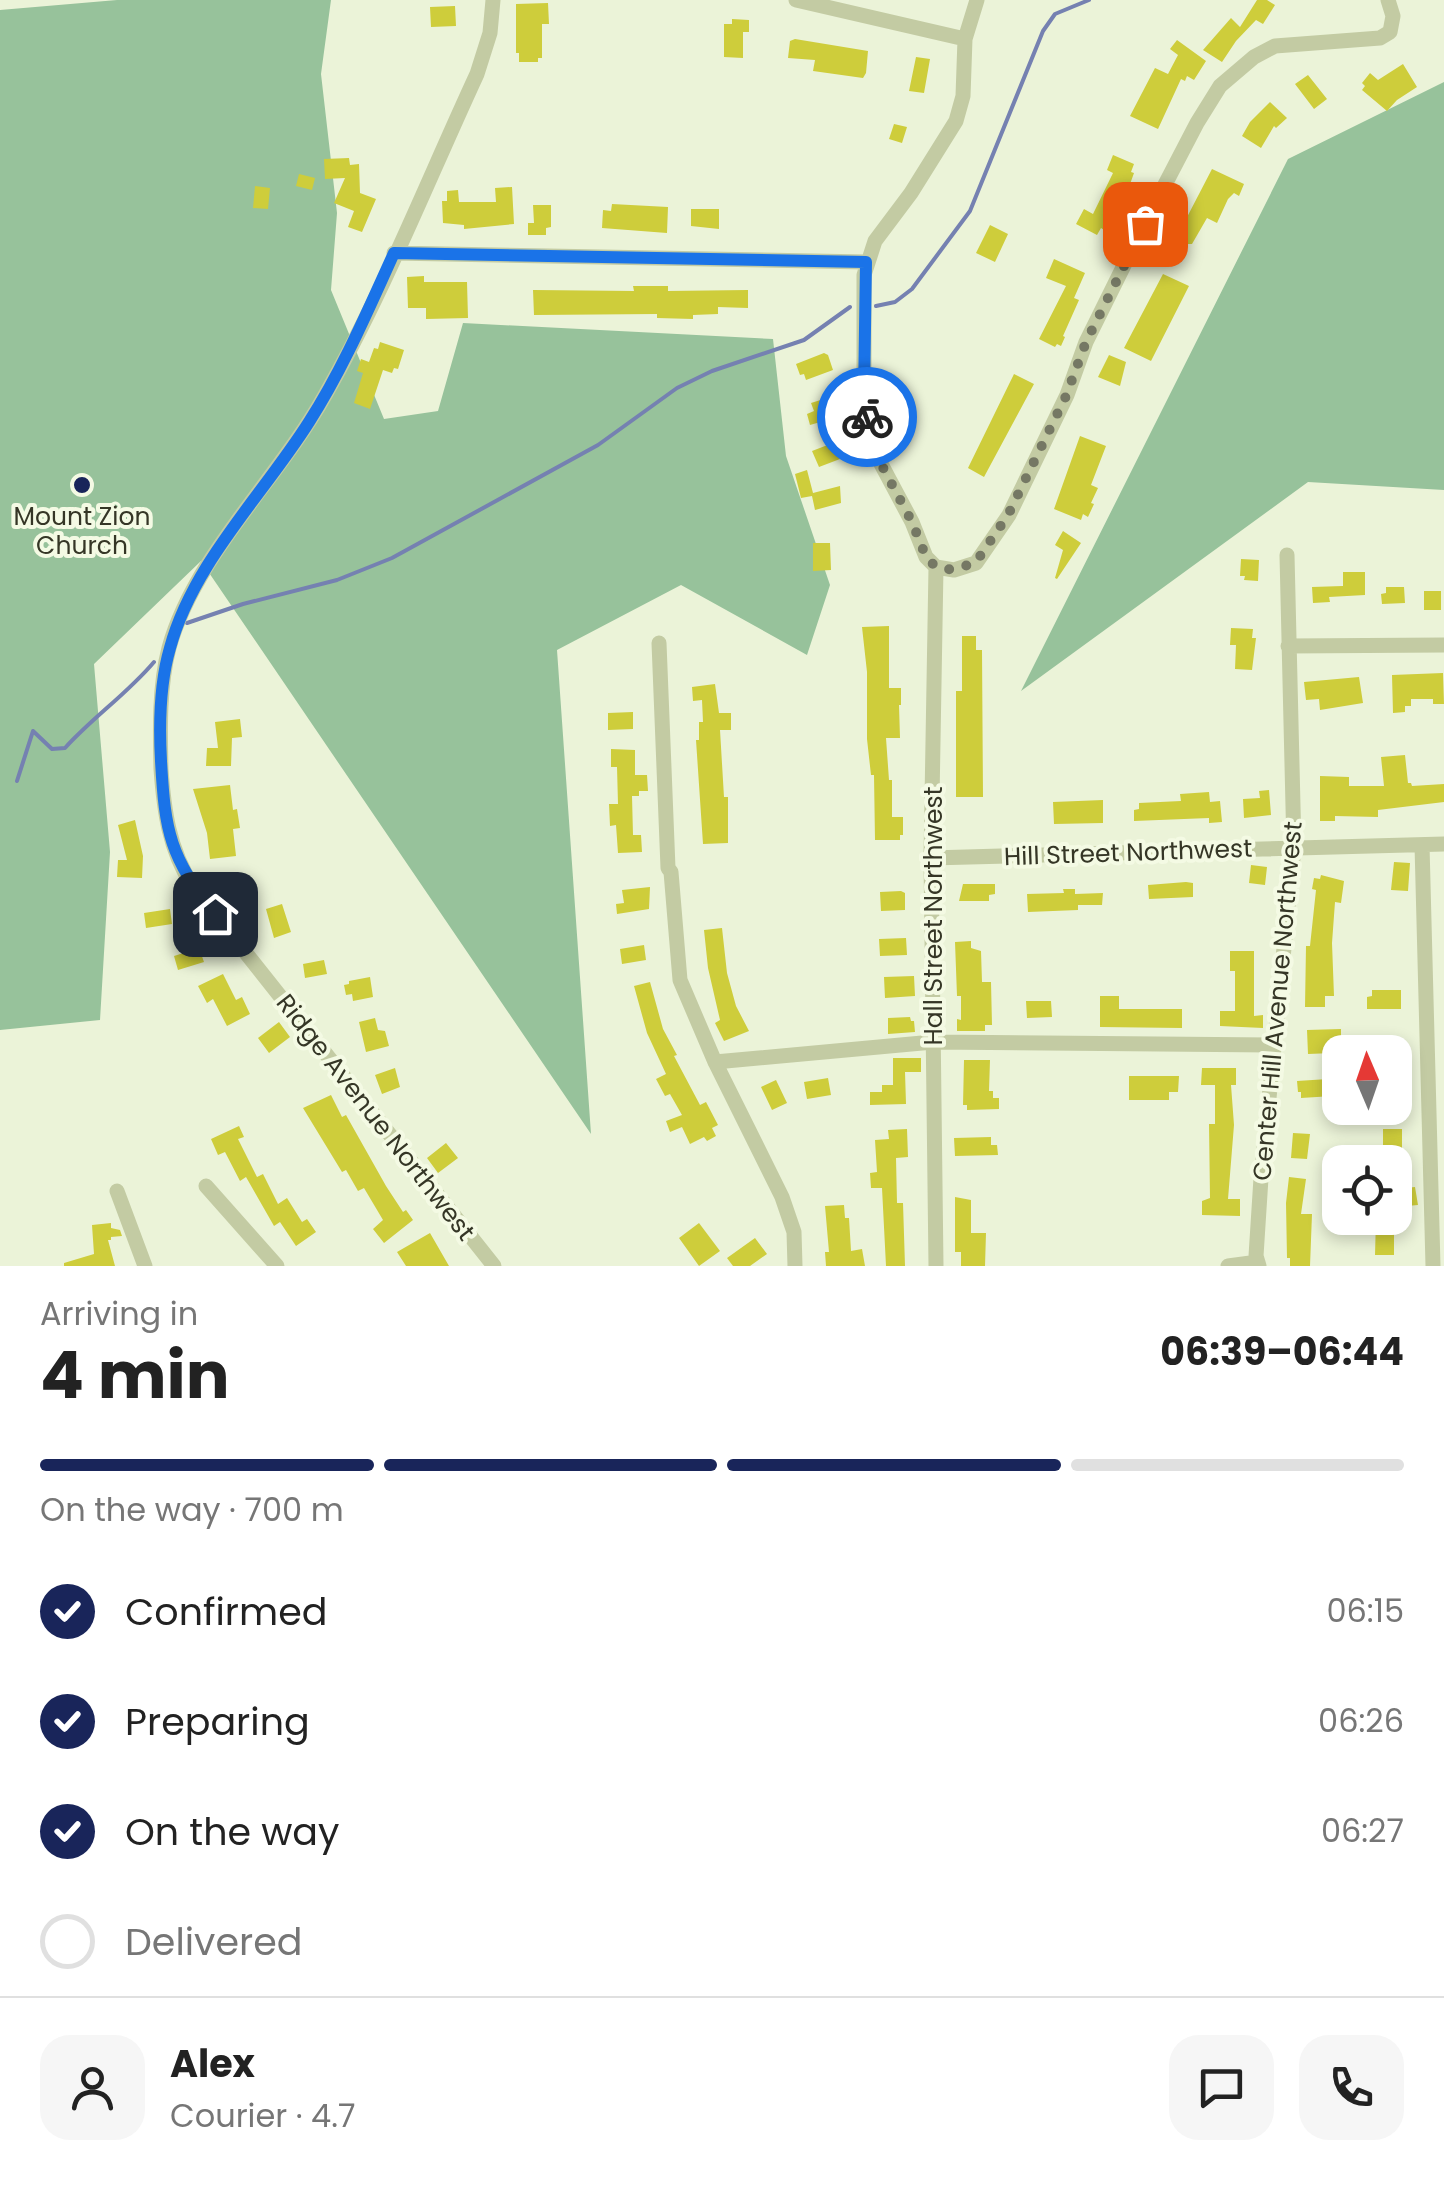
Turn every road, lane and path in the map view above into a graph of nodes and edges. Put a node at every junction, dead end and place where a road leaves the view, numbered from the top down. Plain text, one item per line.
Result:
1 (493, 0) edge
2 (796, 0) edge
3 (976, 0) edge
4 (1388, 0) edge
5 (964, 39) junction
6 (394, 253) junction
7 (866, 262) junction
8 (1287, 555) dead end
9 (936, 567) junction
10 (659, 643) dead end
11 (1444, 645) edge
12 (1288, 646) junction
13 (1444, 844) edge
14 (1422, 845) junction
15 (1294, 848) junction
16 (932, 858) junction
17 (933, 1042) junction
18 (1275, 1045) junction
19 (714, 1062) junction
20 (206, 1186) dead end
21 (118, 1191) dead end
22 (1258, 1264) edge
23 (145, 1266) edge
24 (277, 1266) edge
25 (494, 1266) edge
26 (795, 1266) edge
27 (936, 1266) edge
28 (1228, 1266) edge
29 (1433, 1266) edge

1 - 6 street, Ridge Avenue Northwest
2 - 5 street
3 - 5 street
4 - 9 street
5 - 7 street
6 - 7 street
6 - 25 street, Ridge Avenue Northwest
7 - 9 street
8 - 12 street, Center Hill Avenue Northwest
9 - 16 street, Hall Street Northwest
10 - 19 street
11 - 12 street
12 - 15 street, Center Hill Avenue Northwest
13 - 14 street, Hill Street Northwest
14 - 15 street, Hill Street Northwest
14 - 29 street
15 - 16 street, Hill Street Northwest
15 - 18 street, Center Hill Avenue Northwest
16 - 17 street, Hall Street Northwest
17 - 18 street
17 - 19 street
17 - 27 street, Hall Street Northwest
18 - 22 street, Center Hill Avenue Northwest
19 - 26 street
20 - 24 street
21 - 23 street
22 - 28 street

